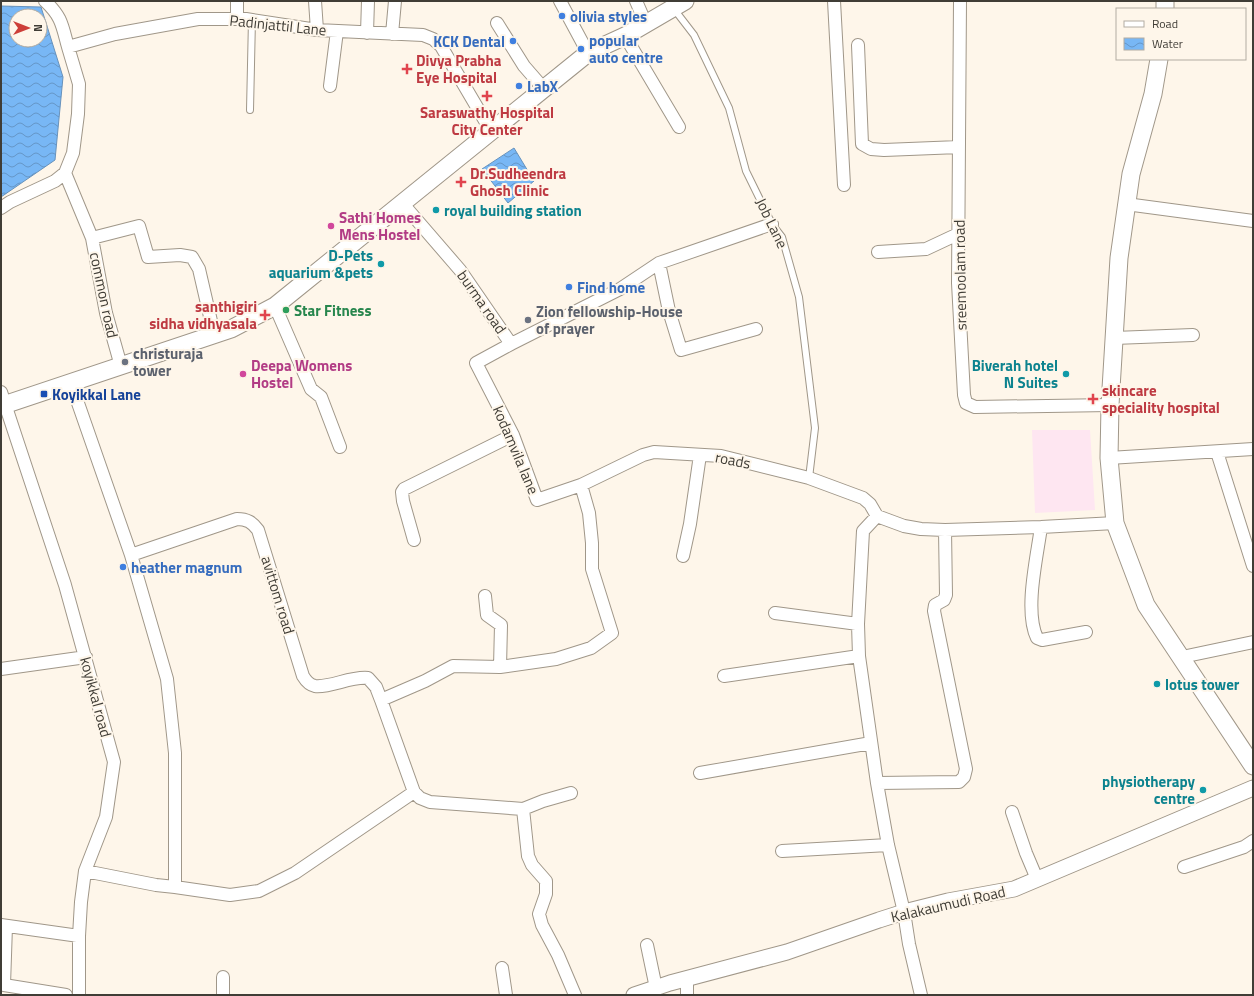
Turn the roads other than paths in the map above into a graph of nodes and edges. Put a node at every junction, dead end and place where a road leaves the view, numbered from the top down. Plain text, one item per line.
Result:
1 (45, 1) edge
2 (237, 1) edge
3 (316, 1) edge
4 (368, 1) edge
5 (395, 1) edge
6 (560, 1) edge
7 (636, 1) edge
8 (834, 1) edge
9 (960, 1) edge
10 (679, 4) edge
11 (237, 19) junction
12 (252, 19) junction
13 (497, 23) dead end
14 (646, 24) junction
15 (317, 30) junction
16 (337, 31) junction
17 (367, 33) junction
18 (392, 34) junction
19 (625, 36) junction
20 (858, 44) dead end
21 (68, 47) junction
22 (588, 53) junction
23 (1159, 60) edge
24 (330, 86) dead end
25 (544, 89) junction
26 (250, 110) dead end
27 (680, 127) dead end
28 (491, 131) junction
29 (959, 147) junction
30 (65, 173) junction
31 (844, 185) dead end
32 (403, 204) junction
33 (1126, 204) junction
34 (1, 208) edge
35 (1253, 221) edge
36 (772, 224) junction
37 (958, 234) junction
38 (92, 238) junction
39 (878, 252) dead end
40 (659, 263) junction
41 (275, 306) junction
42 (756, 329) dead end
43 (214, 334) junction
44 (1193, 335) dead end
45 (1114, 338) junction
46 (511, 344) junction
47 (121, 366) junction
48 (71, 383) junction
49 (2, 401) edge
50 (1110, 405) junction
51 (513, 435) junction
52 (340, 447) dead end
53 (1253, 449) edge
54 (1217, 452) junction
55 (700, 455) junction
56 (1109, 458) junction
57 (809, 478) junction
58 (581, 485) junction
59 (877, 516) junction
60 (1115, 523) junction
61 (1041, 527) junction
62 (945, 530) junction
63 (414, 540) dead end
64 (131, 554) junction
65 (683, 556) dead end
66 (1253, 566) edge
67 (484, 596) dead end
68 (775, 613) dead end
69 (858, 624) junction
70 (1086, 632) dead end
71 (1253, 642) edge
72 (859, 656) junction
73 (86, 657) junction
74 (1182, 657) junction
75 (500, 667) junction
76 (1, 669) edge
77 (724, 676) dead end
78 (381, 700) junction
79 (871, 743) junction
80 (1253, 766) edge
81 (700, 773) dead end
82 (877, 783) junction
83 (1253, 788) edge
84 (414, 792) junction
85 (571, 793) dead end
86 (523, 808) junction
87 (1012, 812) dead end
88 (1253, 841) edge
89 (888, 845) junction
90 (782, 851) dead end
91 (1184, 867) dead end
92 (85, 871) junction
93 (1037, 879) junction
94 (175, 887) junction
95 (904, 912) junction
96 (4, 926) edge
97 (79, 936) junction
98 (647, 944) dead end
99 (502, 968) dead end
100 (223, 977) dead end
101 (688, 980) junction
102 (3, 985) edge
103 (656, 988) junction
104 (66, 995) edge
105 (79, 995) edge
106 (223, 995) edge
107 (506, 995) edge
108 (575, 995) edge
109 (634, 995) edge
110 (687, 995) edge
111 (921, 995) edge

1 - 21 street
2 - 11 street
3 - 15 street
4 - 17 street
5 - 18 street
6 - 22 street
7 - 14 street
8 - 31 street
9 - 29 street, sreemoolam road
10 - 14 main road
10 - 36 lane, Job Lane
11 - 12 street, Padinjattil Lane
11 - 21 street, Padinjattil Lane
12 - 15 street, Padinjattil Lane
12 - 26 lane
13 - 25 street
14 - 19 main road
15 - 16 street, Padinjattil Lane
16 - 17 street, Padinjattil Lane
16 - 24 street
17 - 18 street, Padinjattil Lane
18 - 28 street, Padinjattil Lane
19 - 22 main road
19 - 27 street
20 - 29 street
21 - 30 street
22 - 25 main road
23 - 33 main road
25 - 28 main road
28 - 32 main road
29 - 37 street, sreemoolam road
30 - 34 street
30 - 38 street
32 - 41 main road
32 - 46 street, burma road
33 - 35 street
33 - 45 main road
36 - 40 street, burma road
36 - 57 lane, Job Lane
37 - 39 street
37 - 50 street, sreemoolam road
38 - 43 street, common road
38 - 47 street, common road
40 - 42 street
40 - 46 street, burma road
41 - 43 main road
41 - 52 street
43 - 47 main road
44 - 45 street
45 - 50 main road
46 - 51 street, kodamvila lane
47 - 48 main road
48 - 49 main road
48 - 64 street
49 - 73 street, koyikkal road
50 - 56 main road
51 - 58 street, kodamvila lane
51 - 63 street
53 - 54 street
54 - 56 street
54 - 66 street
55 - 57 street, roads
55 - 58 street, roads
55 - 65 street
56 - 60 main road
57 - 59 street, roads
58 - 75 street
59 - 62 street
59 - 69 street
60 - 61 street
60 - 74 main road
61 - 62 street
61 - 70 street
62 - 82 street
64 - 78 street, avittom road
64 - 94 street
67 - 75 street
68 - 69 street
69 - 72 street
71 - 74 street
72 - 77 street
72 - 79 street
73 - 76 street
73 - 92 street, koyikkal road
74 - 80 main road
75 - 78 street
78 - 84 street
79 - 81 street
79 - 82 street
82 - 89 street
83 - 93 street, Kalakaumudi Road
84 - 86 street
84 - 94 street
85 - 86 street
86 - 108 street
87 - 93 street
88 - 91 street
89 - 90 street
89 - 95 street
92 - 94 street
92 - 97 street, koyikkal road
93 - 95 street, Kalakaumudi Road
95 - 101 street, Kalakaumudi Road
95 - 111 street
96 - 97 street
96 - 102 street
97 - 105 street, koyikkal road
98 - 103 street
99 - 107 street
100 - 106 street
101 - 103 street, Kalakaumudi Road
101 - 110 street
102 - 104 street
103 - 109 street, Kalakaumudi Road

